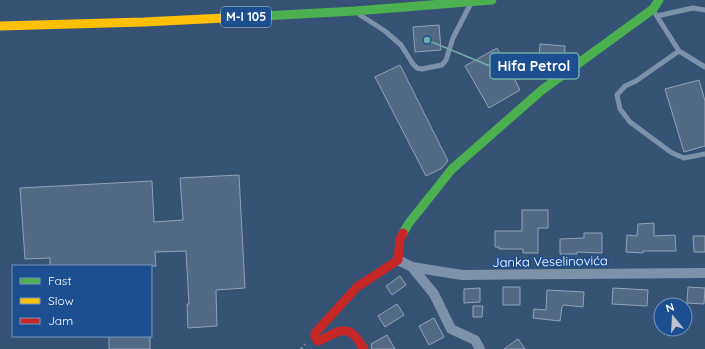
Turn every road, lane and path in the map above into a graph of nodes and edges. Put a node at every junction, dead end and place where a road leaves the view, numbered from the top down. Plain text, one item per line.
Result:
1 (492, 0) edge
2 (659, 0) edge
3 (471, 2) junction
4 (705, 10) edge
5 (354, 11) junction
6 (655, 13) junction
7 (0, 26) edge
8 (679, 51) junction
9 (705, 67) edge
10 (705, 154) edge
11 (398, 260) junction
12 (412, 267) junction
13 (705, 273) edge
14 (364, 349) edge
15 (480, 349) edge

1 - 3 street, M-I 105
2 - 6 street
3 - 5 street, M-I 105
3 - 5 lane
4 - 6 lane
5 - 7 street, M-I 105
6 - 8 lane
6 - 11 street
8 - 9 lane
8 - 10 lane
11 - 12 street, Janka Veselinovića
11 - 14 street
12 - 13 street, Janka Veselinovića
12 - 15 street

